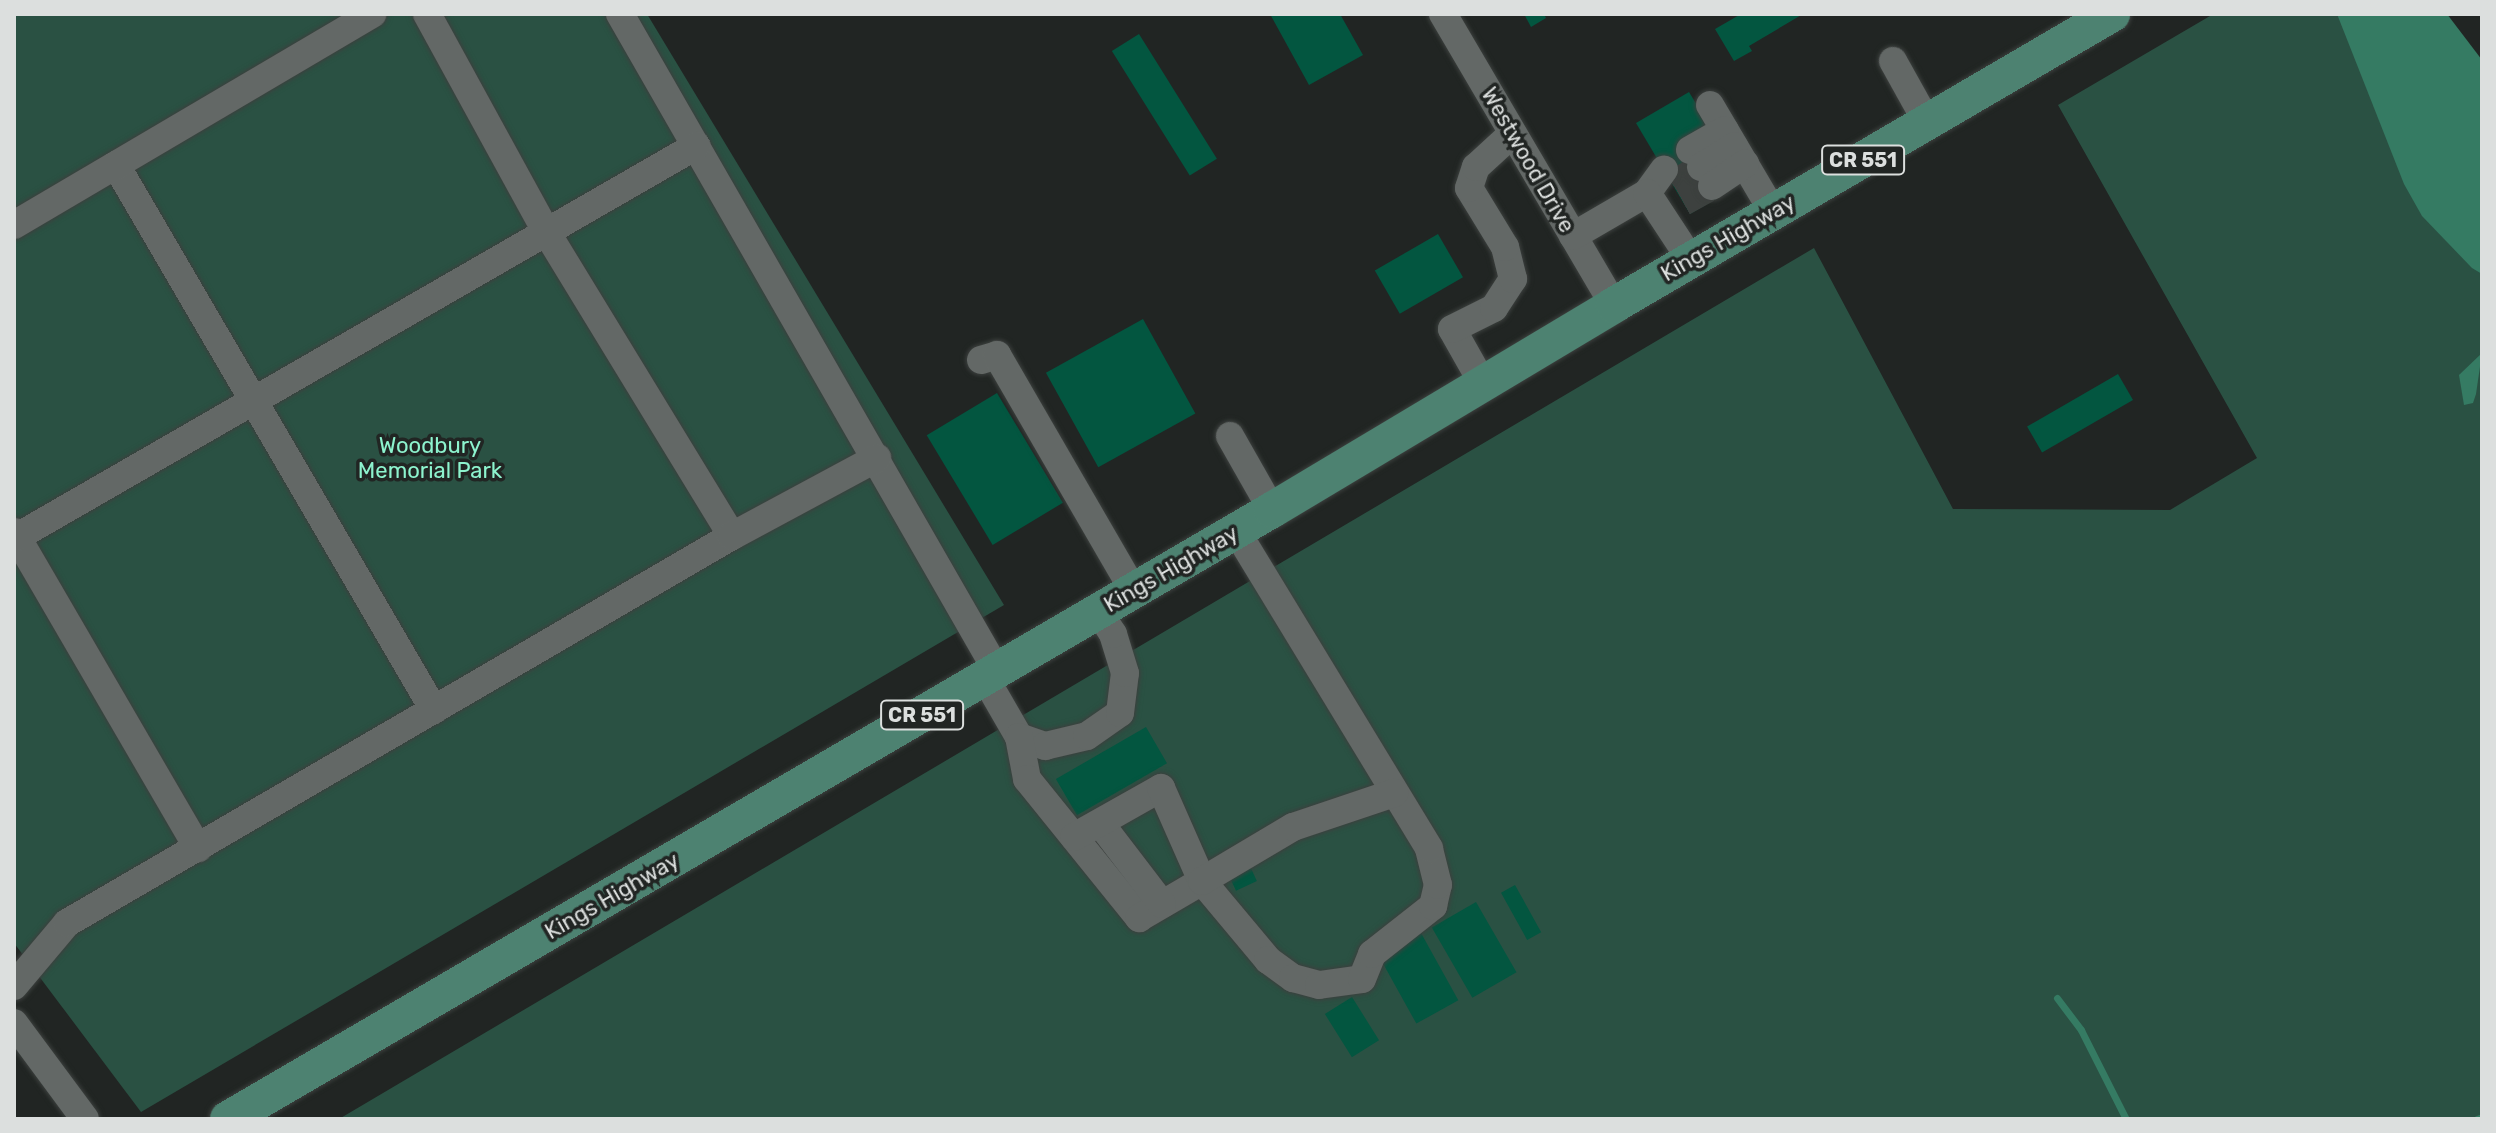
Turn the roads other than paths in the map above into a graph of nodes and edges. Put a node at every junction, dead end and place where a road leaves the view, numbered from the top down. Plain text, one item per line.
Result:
1 (372, 14) edge
2 (427, 14) edge
3 (620, 14) edge
4 (1443, 14) edge
5 (2112, 14) edge
6 (1893, 61) dead end
7 (1710, 105) dead end
8 (1927, 122) junction
9 (1512, 134) junction
10 (696, 146) junction
11 (1735, 147) junction
12 (116, 165) junction
13 (1773, 212) junction
14 (14, 225) edge
15 (547, 233) junction
16 (1573, 236) junction
17 (1691, 260) junction
18 (1614, 305) junction
19 (981, 360) dead end
20 (1483, 384) junction
21 (254, 403) junction
22 (1230, 436) dead end
23 (877, 458) junction
24 (1272, 510) junction
25 (1236, 530) junction
26 (16, 535) edge
27 (732, 536) junction
28 (1133, 590) junction
29 (1098, 611) junction
30 (991, 674) junction
31 (434, 710) junction
32 (1019, 737) junction
33 (1394, 793) junction
34 (1100, 823) junction
35 (1074, 837) junction
36 (198, 848) junction
37 (1202, 881) junction
38 (1162, 904) junction
39 (14, 986) edge
40 (14, 1023) edge
41 (85, 1119) edge
42 (228, 1119) edge

1 - 12 street
2 - 15 street
3 - 10 street
4 - 9 street, Westwood Drive
5 - 8 main road, Kings Highway / CR 551
6 - 8 street
7 - 11 street
8 - 13 main road, Kings Highway / CR 551
9 - 16 street, Westwood Drive
9 - 20 street
10 - 15 street
10 - 23 street
11 - 11 street
11 - 13 street
12 - 14 street
12 - 21 street
13 - 17 main road, Kings Highway / CR 551
15 - 21 street
15 - 27 street
16 - 17 street
16 - 18 street, Westwood Drive
17 - 18 main road, Kings Highway / CR 551
18 - 20 main road, Kings Highway / CR 551
19 - 28 street
20 - 24 main road, Kings Highway / CR 551
21 - 26 street
21 - 31 street
22 - 24 street
23 - 27 street
23 - 30 street
24 - 25 main road, Kings Highway / CR 551
25 - 28 main road, Kings Highway / CR 551
25 - 33 street
26 - 36 street
27 - 31 street
28 - 29 main road, Kings Highway / CR 551
29 - 30 main road, Kings Highway / CR 551
29 - 32 street
30 - 32 street
30 - 42 main road, Kings Highway / CR 551
31 - 36 street
32 - 35 street
33 - 37 street
33 - 37 street
34 - 35 street
34 - 37 street
34 - 38 street
35 - 38 street
36 - 39 street
37 - 38 street
40 - 41 street

